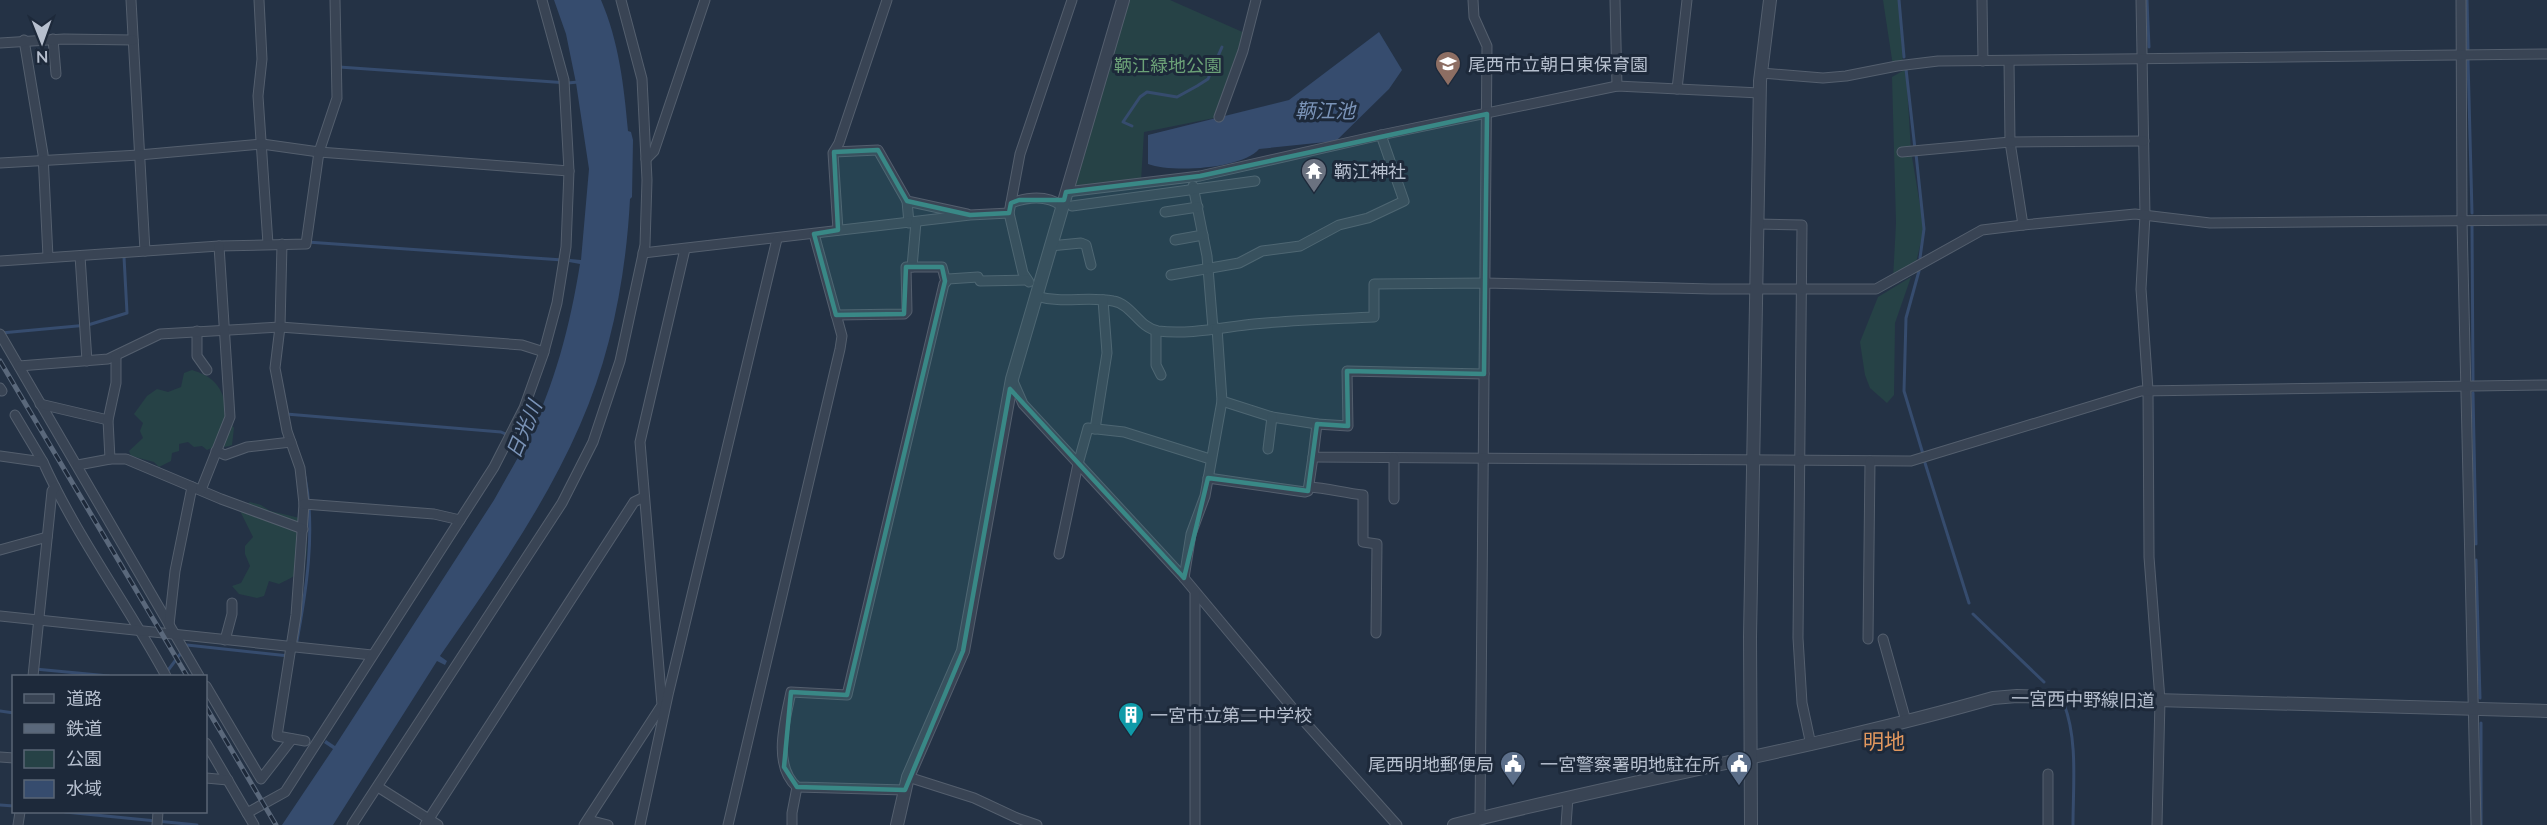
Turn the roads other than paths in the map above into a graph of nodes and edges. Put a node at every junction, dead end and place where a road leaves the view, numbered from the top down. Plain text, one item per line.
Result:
1 (131, 0) edge
2 (259, 0) edge
3 (335, 0) edge
4 (542, 0) edge
5 (621, 0) edge
6 (705, 0) edge
7 (887, 0) edge
8 (1072, 0) edge
9 (1123, 0) edge
10 (1256, 0) edge
11 (1473, 0) edge
12 (1615, 0) edge
13 (1688, 0) edge
14 (1770, 0) edge
15 (1982, 0) edge
16 (2141, 0) edge
17 (2461, 0) edge
18 (53, 39) junction
19 (24, 40) junction
20 (133, 40) junction
21 (0, 43) edge
22 (2547, 54) edge
23 (2461, 56) junction
24 (2144, 59) junction
25 (1983, 61) junction
26 (2009, 61) junction
27 (1761, 72) junction
28 (56, 74) dead end
29 (1617, 86) junction
30 (1677, 89) junction
31 (1760, 93) junction
32 (1487, 114) junction
33 (1219, 117) dead end
34 (1382, 135) junction
35 (2144, 141) junction
36 (2010, 142) junction
37 (262, 144) junction
38 (319, 152) junction
39 (834, 152) junction
40 (1902, 152) dead end
41 (139, 155) junction
42 (646, 159) junction
43 (42, 160) junction
44 (0, 163) edge
45 (569, 171) junction
46 (1191, 177) junction
47 (1255, 181) dead end
48 (1194, 189) junction
49 (1066, 192) junction
50 (907, 201) junction
51 (1011, 203) junction
52 (1067, 206) junction
53 (1198, 207) junction
54 (1165, 212) dead end
55 (1009, 213) junction
56 (970, 215) junction
57 (2145, 215) junction
58 (2547, 220) edge
59 (2462, 221) junction
60 (912, 222) junction
61 (1757, 224) junction
62 (2023, 225) junction
63 (838, 230) junction
64 (814, 234) junction
65 (1203, 235) junction
66 (777, 239) junction
67 (1175, 240) dead end
68 (268, 244) junction
69 (282, 244) junction
70 (219, 246) junction
71 (1050, 246) junction
72 (685, 249) junction
73 (146, 251) junction
74 (643, 253) junction
75 (80, 256) junction
76 (48, 257) junction
77 (0, 261) edge
78 (1091, 265) dead end
79 (912, 267) junction
80 (1208, 270) junction
81 (1171, 275) dead end
82 (1027, 280) junction
83 (946, 282) junction
84 (1485, 284) junction
85 (1756, 289) junction
86 (1801, 289) junction
87 (1037, 293) junction
88 (1103, 300) junction
89 (836, 315) junction
90 (280, 327) junction
91 (1215, 328) junction
92 (223, 329) junction
93 (197, 331) junction
94 (1156, 331) junction
95 (1, 336) edge
96 (544, 352) junction
97 (116, 356) junction
98 (87, 360) junction
99 (19, 366) junction
100 (207, 370) dead end
101 (1484, 374) junction
102 (1161, 375) dead end
103 (1012, 379) junction
104 (2547, 385) edge
105 (2465, 386) junction
106 (2148, 390) junction
107 (1221, 400) junction
108 (40, 404) junction
109 (15, 415) dead end
110 (1272, 417) junction
111 (108, 420) junction
112 (1317, 424) junction
113 (1095, 429) junction
114 (291, 442) junction
115 (1268, 449) dead end
116 (216, 451) junction
117 (0, 456) edge
118 (1313, 457) junction
119 (1395, 458) junction
120 (110, 459) junction
121 (1210, 459) junction
122 (1482, 459) junction
123 (1753, 461) junction
124 (1800, 461) junction
125 (1870, 461) junction
126 (43, 462) junction
127 (1078, 464) junction
128 (78, 465) junction
129 (1208, 478) junction
130 (55, 487) junction
131 (1308, 487) junction
132 (197, 489) junction
133 (644, 497) junction
134 (1394, 499) dead end
135 (304, 504) junction
136 (460, 520) junction
137 (303, 528) junction
138 (47, 537) junction
139 (0, 550) edge
140 (1059, 554) dead end
141 (1184, 578) junction
142 (1195, 594) junction
143 (232, 603) dead end
144 (0, 616) edge
145 (39, 620) junction
146 (169, 625) junction
147 (141, 630) junction
148 (1376, 633) dead end
149 (174, 635) junction
150 (1868, 639) dead end
151 (1883, 639) dead end
152 (225, 640) junction
153 (292, 646) junction
154 (372, 655) junction
155 (33, 675) edge
156 (165, 675) edge
157 (199, 675) edge
158 (207, 688) edge
159 (2160, 700) junction
160 (664, 706) junction
161 (2473, 710) junction
162 (1295, 711) junction
163 (2547, 711) edge
164 (1197, 719) junction
165 (1906, 721) junction
166 (292, 739) junction
167 (305, 741) dead end
168 (207, 745) edge
169 (1811, 745) junction
170 (1752, 758) junction
171 (2048, 774) dead end
172 (207, 778) edge
173 (228, 780) junction
174 (906, 784) junction
175 (378, 786) junction
176 (796, 787) junction
177 (1568, 798) junction
178 (247, 813) junction
179 (1480, 818) junction
180 (427, 822) edge
181 (586, 822) edge
182 (254, 825) edge
183 (352, 825) edge
184 (438, 825) edge
185 (608, 825) edge
186 (640, 825) edge
187 (728, 825) edge
188 (792, 825) edge
189 (897, 825) edge
190 (1037, 825) edge
191 (1195, 825) edge
192 (1397, 825) edge
193 (1454, 825) edge
194 (1566, 825) edge
195 (1751, 825) edge
196 (2048, 825) edge
197 (2157, 825) edge
198 (2476, 825) edge

1 - 20 street
2 - 37 street
3 - 38 street
4 - 45 street
5 - 42 street
6 - 42 street
7 - 39 street
8 - 51 street
9 - 49 street
10 - 33 street
11 - 32 street
12 - 29 street
13 - 30 street
14 - 27 street
15 - 25 street
16 - 24 street
17 - 23 street
18 - 19 street
18 - 20 street
18 - 28 street
19 - 21 street
19 - 43 street
20 - 41 street
22 - 23 street
23 - 24 street
23 - 59 street
24 - 26 street
24 - 35 street
25 - 26 street
25 - 27 street
26 - 36 street
27 - 31 street
29 - 30 street
29 - 32 street
30 - 31 street
31 - 61 street
32 - 34 street
32 - 84 street
34 - 46 street
34 - 80 street
35 - 36 street
35 - 57 street
36 - 40 street
36 - 62 street
37 - 38 street
37 - 41 street
37 - 68 street
38 - 45 street
38 - 69 street
39 - 50 street
39 - 63 street
41 - 43 street
41 - 73 street
42 - 74 street
43 - 44 street
43 - 76 street
45 - 96 street
46 - 48 street
46 - 49 street
47 - 48 street
48 - 52 street
48 - 53 street
49 - 52 street
50 - 56 street
50 - 60 street
51 - 52 street
51 - 55 street
52 - 71 street
53 - 54 street
53 - 65 street
55 - 56 street
55 - 82 street
56 - 60 street
57 - 59 street
57 - 62 street
57 - 106 street
58 - 59 street
59 - 105 street
60 - 63 street
60 - 79 street
61 - 85 street
61 - 86 street
62 - 86 street
63 - 64 street
64 - 66 street
64 - 89 street
65 - 67 street
65 - 80 street
66 - 72 street
66 - 160 street
68 - 69 street
68 - 70 street
69 - 90 street
70 - 73 street
70 - 92 street
71 - 78 street
71 - 87 street
72 - 74 street
72 - 133 street
73 - 75 street
74 - 175 street
75 - 76 street
75 - 98 street
76 - 77 street
79 - 83 street
79 - 89 street
80 - 81 street
80 - 91 street
82 - 83 street
82 - 87 street
83 - 176 street
84 - 85 street
84 - 91 street
84 - 101 street
85 - 86 street
85 - 123 street
86 - 124 street
87 - 88 street
87 - 103 street
88 - 94 street
88 - 113 street
89 - 187 street
90 - 92 street
90 - 96 street
90 - 114 street
91 - 94 street
91 - 107 street
92 - 93 street
92 - 116 street
93 - 97 street
93 - 100 street
94 - 102 street
95 - 99 street
96 - 136 street
97 - 98 street
97 - 111 street
98 - 99 street
99 - 108 street
101 - 112 street
101 - 122 street
103 - 127 street
103 - 174 street
104 - 105 street
105 - 106 street
105 - 161 street
106 - 125 street
106 - 159 street
107 - 110 street
107 - 121 street
108 - 111 street
108 - 128 street
109 - 126 street
110 - 112 street
110 - 115 street
111 - 120 street
112 - 118 street
113 - 121 street
113 - 127 street
114 - 116 street
114 - 135 street
116 - 132 street
117 - 126 street
118 - 119 street
118 - 131 street
119 - 122 street
119 - 134 street
120 - 128 street
120 - 132 street
121 - 129 street
122 - 123 street
122 - 179 street
123 - 124 street
123 - 170 street
124 - 125 street
124 - 169 street
125 - 150 street
126 - 130 street
127 - 140 street
127 - 141 street
128 - 146 street
129 - 131 street
129 - 141 street
130 - 138 street
130 - 147 street
131 - 148 street
132 - 137 street
132 - 146 street
133 - 160 street
133 - 180 street
135 - 136 street
135 - 137 street
136 - 154 street
137 - 153 street
138 - 139 street
138 - 145 street
141 - 142 street
142 - 162 street
142 - 164 street
143 - 152 street
144 - 145 street
145 - 147 street
145 - 155 street
146 - 149 street
147 - 149 street
147 - 156 street
149 - 152 street
149 - 157 street
151 - 165 street
152 - 153 street
153 - 154 street
153 - 166 street
154 - 178 street
158 - 166 street
159 - 161 street, 一宮西中野線旧道
159 - 165 street, 一宮西中野線旧道
159 - 197 street
160 - 181 street
160 - 186 street
161 - 163 street, 一宮西中野線旧道
161 - 198 street
162 - 164 street
162 - 192 street
164 - 191 street
165 - 169 street, 一宮西中野線旧道
166 - 167 street
168 - 173 street
169 - 170 street, 一宮西中野線旧道
170 - 177 street, 一宮西中野線旧道
170 - 195 street
171 - 196 street
172 - 173 street
173 - 178 street
174 - 176 street
174 - 189 street
174 - 190 street
175 - 180 street
175 - 183 street
176 - 188 street
177 - 179 street, 一宮西中野線旧道
177 - 194 street
178 - 182 street
179 - 193 street, 一宮西中野線旧道
180 - 184 street
181 - 185 street

